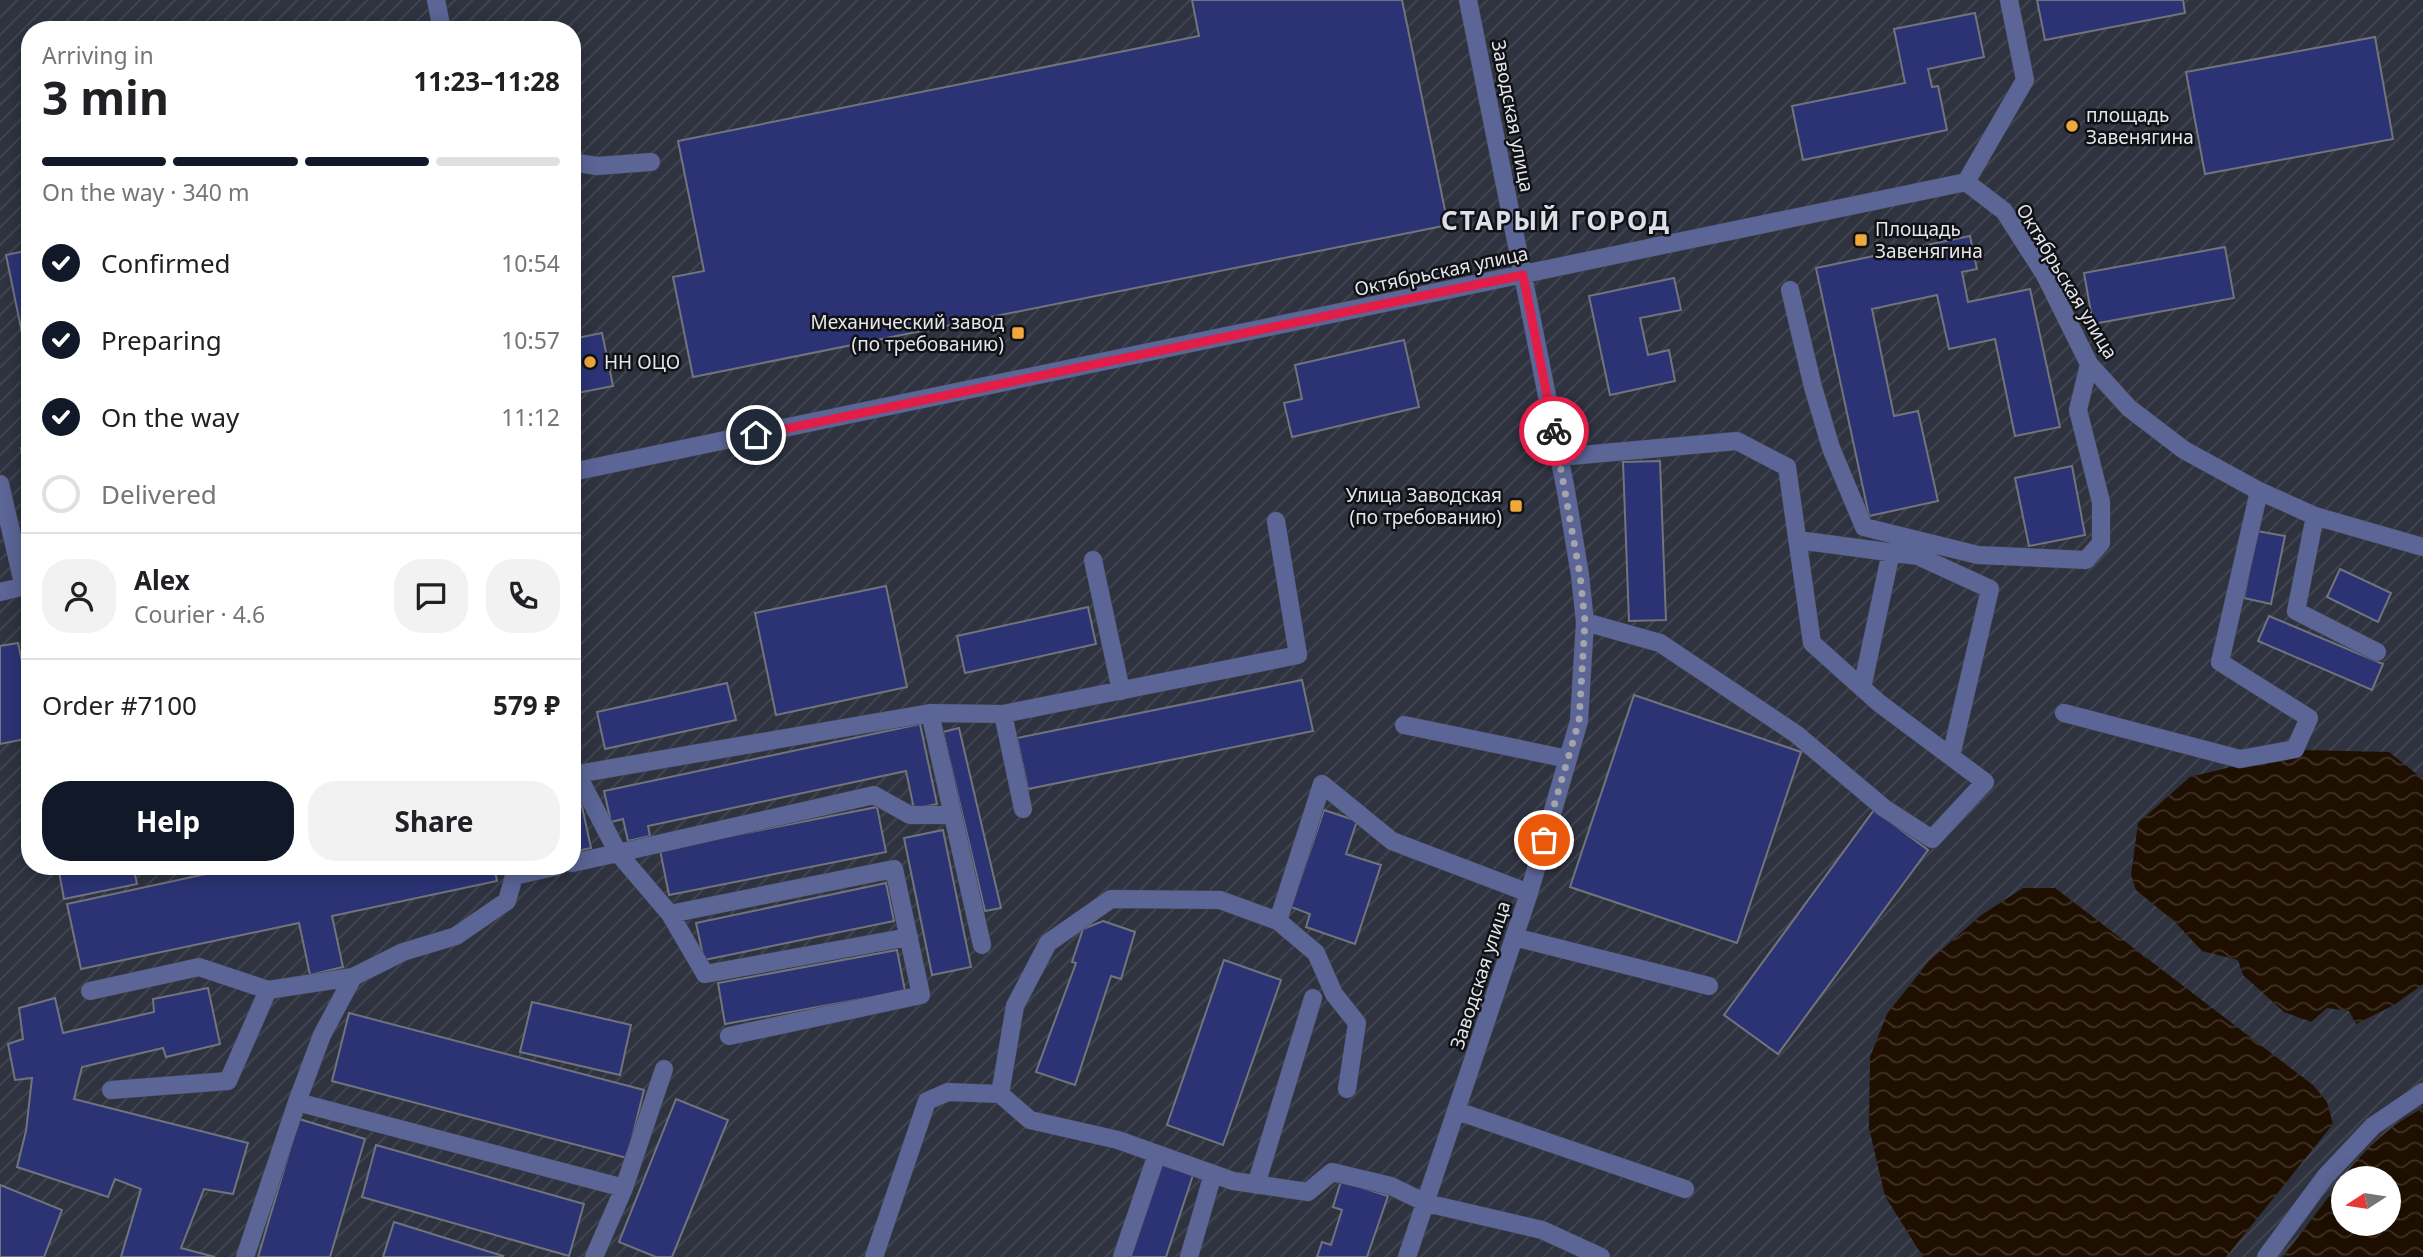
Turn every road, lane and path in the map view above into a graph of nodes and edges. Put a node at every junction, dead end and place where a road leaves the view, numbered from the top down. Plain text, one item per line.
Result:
1 (436, 0) edge
2 (1468, 0) edge
3 (2009, 0) edge
4 (440, 21) edge
5 (650, 162) dead end
6 (581, 163) edge
7 (1966, 182) junction
8 (1523, 275) junction
9 (1790, 290) dead end
10 (2089, 364) junction
11 (1559, 457) junction
12 (581, 470) edge
13 (0, 484) edge
14 (2259, 491) junction
15 (2315, 516) junction
16 (1276, 521) dead end
17 (1798, 540) junction
18 (2423, 547) edge
19 (1891, 552) junction
20 (1093, 559) dead end
21 (21, 563) edge
22 (21, 587) edge
23 (0, 592) edge
24 (1585, 622) junction
25 (2377, 652) dead end
26 (1863, 688) junction
27 (1121, 691) junction
28 (930, 713) junction
29 (2064, 713) dead end
30 (1003, 714) junction
31 (1404, 725) dead end
32 (1951, 755) junction
33 (1568, 759) junction
34 (581, 774) edge
35 (581, 786) edge
36 (1023, 809) dead end
37 (953, 815) junction
38 (618, 853) junction
39 (581, 861) edge
40 (512, 875) edge
41 (1529, 893) junction
42 (670, 914) junction
43 (1278, 921) junction
44 (909, 937) junction
45 (1514, 937) junction
46 (982, 945) dead end
47 (353, 977) junction
48 (1709, 986) dead end
49 (268, 990) junction
50 (90, 991) dead end
51 (1313, 998) dead end
52 (729, 1036) dead end
53 (664, 1069) dead end
54 (1348, 1089) dead end
55 (111, 1090) dead end
56 (2423, 1092) edge
57 (1000, 1094) junction
58 (297, 1102) junction
59 (1457, 1111) junction
60 (1157, 1154) junction
61 (1213, 1174) junction
62 (1256, 1185) junction
63 (624, 1188) junction
64 (1685, 1189) dead end
65 (1426, 1203) junction
66 (245, 1257) edge
67 (594, 1257) edge
68 (874, 1257) edge
69 (1122, 1257) edge
70 (1189, 1257) edge
71 (1407, 1257) edge
72 (1601, 1257) edge
73 (2266, 1257) edge

1 - 4 street
2 - 8 street, Заводская улица
3 - 7 street
5 - 6 street
7 - 8 street, Октябрьская улица
7 - 10 street, Октябрьская улица
8 - 11 street, Заводская улица
8 - 12 street, Октябрьская улица
9 - 10 street
10 - 14 street, Октябрьская улица
11 - 17 street
11 - 24 street, Заводская улица
13 - 21 street
14 - 15 street, Октябрьская улица
14 - 29 street
15 - 18 street, Октябрьская улица
15 - 25 street
16 - 27 street
17 - 19 street
17 - 26 street
19 - 26 street
19 - 32 street
20 - 27 street
22 - 23 street
24 - 32 street
24 - 33 street, Заводская улица
26 - 32 street
27 - 30 street
28 - 30 street
28 - 34 street
28 - 37 street
30 - 36 street
31 - 33 street
33 - 41 street, Заводская улица
35 - 38 street
37 - 38 street
37 - 46 street
38 - 39 street
38 - 42 street
40 - 47 street
41 - 43 street
41 - 45 street, Заводская улица
42 - 44 street
42 - 44 street
43 - 54 street
43 - 57 street
44 - 52 street
45 - 48 street
45 - 59 street, Заводская улица
47 - 49 street
47 - 58 street
49 - 50 street
49 - 55 street
51 - 62 street
53 - 63 street
56 - 73 street
57 - 60 street
57 - 68 street
58 - 63 street
58 - 66 street
59 - 64 street
59 - 65 street, Заводская улица
60 - 61 street
60 - 69 street
61 - 62 street
61 - 70 street
62 - 65 street
63 - 67 street
65 - 71 street, Заводская улица
65 - 72 street

